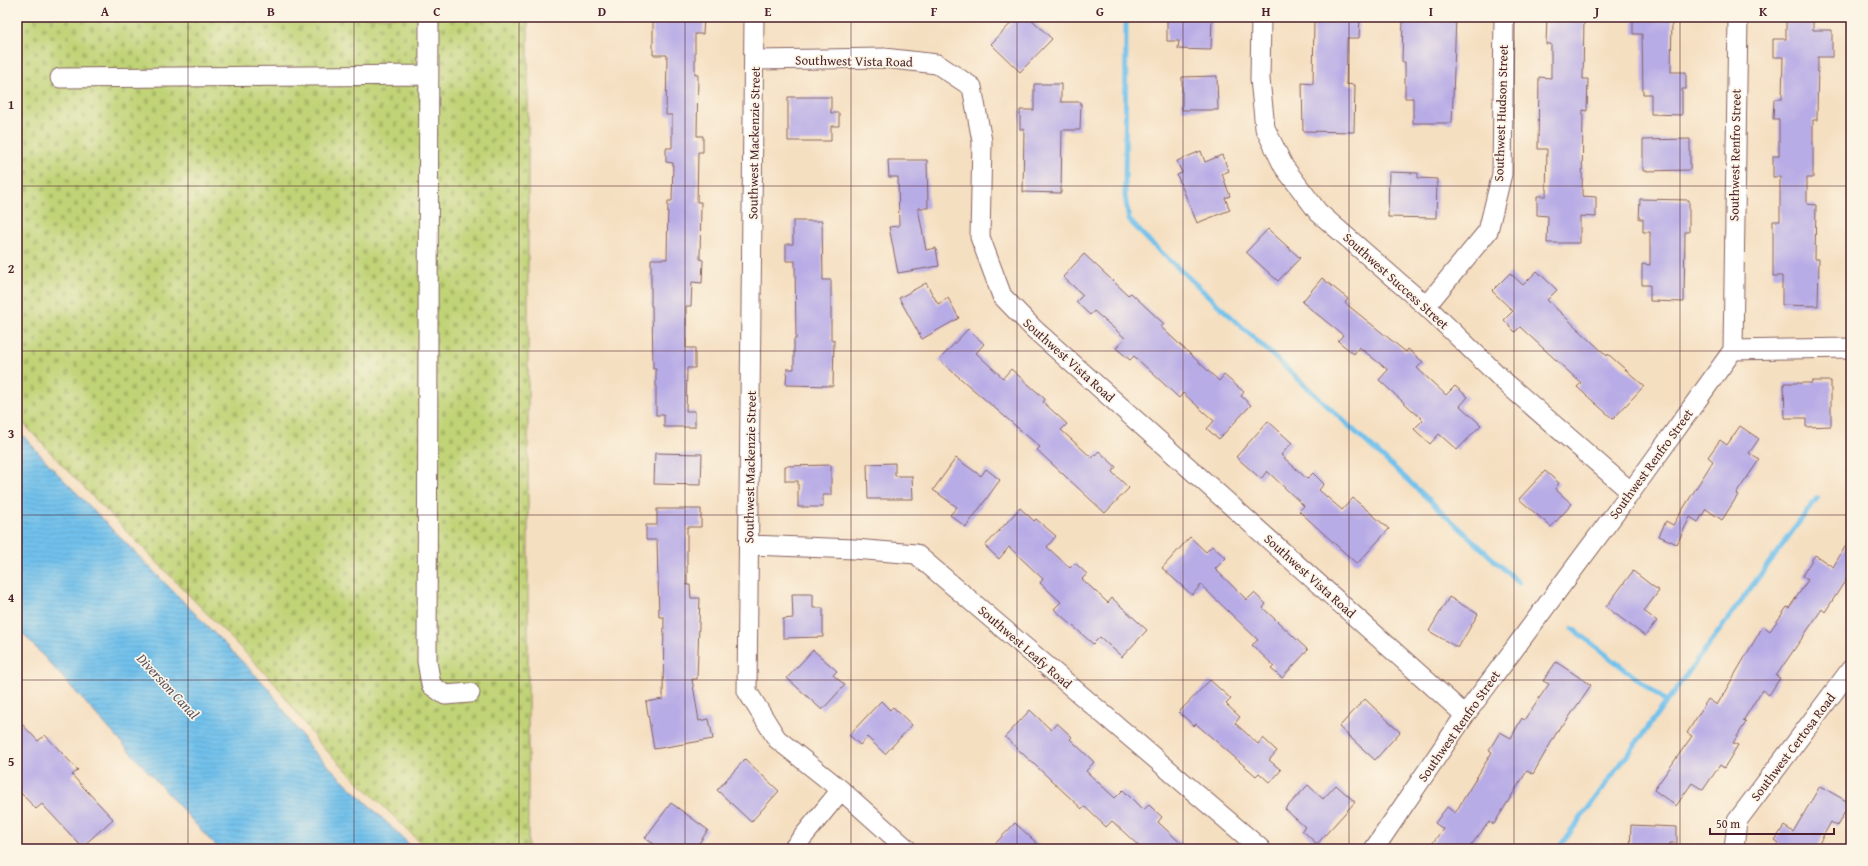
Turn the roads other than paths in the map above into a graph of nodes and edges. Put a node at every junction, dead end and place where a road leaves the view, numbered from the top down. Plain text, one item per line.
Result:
1 (429, 17) edge
2 (754, 17) edge
3 (1261, 17) edge
4 (1504, 17) edge
5 (1738, 17) edge
6 (755, 60) junction
7 (429, 75) junction
8 (60, 78) dead end
9 (1426, 306) junction
10 (1851, 348) edge
11 (1733, 350) junction
12 (1631, 492) junction
13 (749, 545) junction
14 (1851, 669) edge
15 (470, 693) dead end
16 (1465, 715) junction
17 (841, 790) junction
18 (793, 849) edge
19 (907, 849) edge
20 (1261, 849) edge
21 (1374, 849) edge
22 (1734, 849) edge

1 - 7 street
2 - 6 street, Southwest Mackenzie Street
3 - 9 street, Southwest Success Street
4 - 9 street, Southwest Hudson Street
5 - 11 street, Southwest Renfro Street
6 - 13 street, Southwest Mackenzie Street
6 - 16 street, Southwest Vista Road
7 - 8 street
7 - 15 street
9 - 12 street, Southwest Success Street
10 - 11 street
11 - 12 street, Southwest Renfro Street
12 - 16 street, Southwest Renfro Street
13 - 17 street, Southwest Mackenzie Street
13 - 20 street, Southwest Leafy Road
14 - 22 street, Southwest Certosa Road
16 - 21 street, Southwest Renfro Street
17 - 18 street
17 - 19 street, Southwest Mackenzie Street

